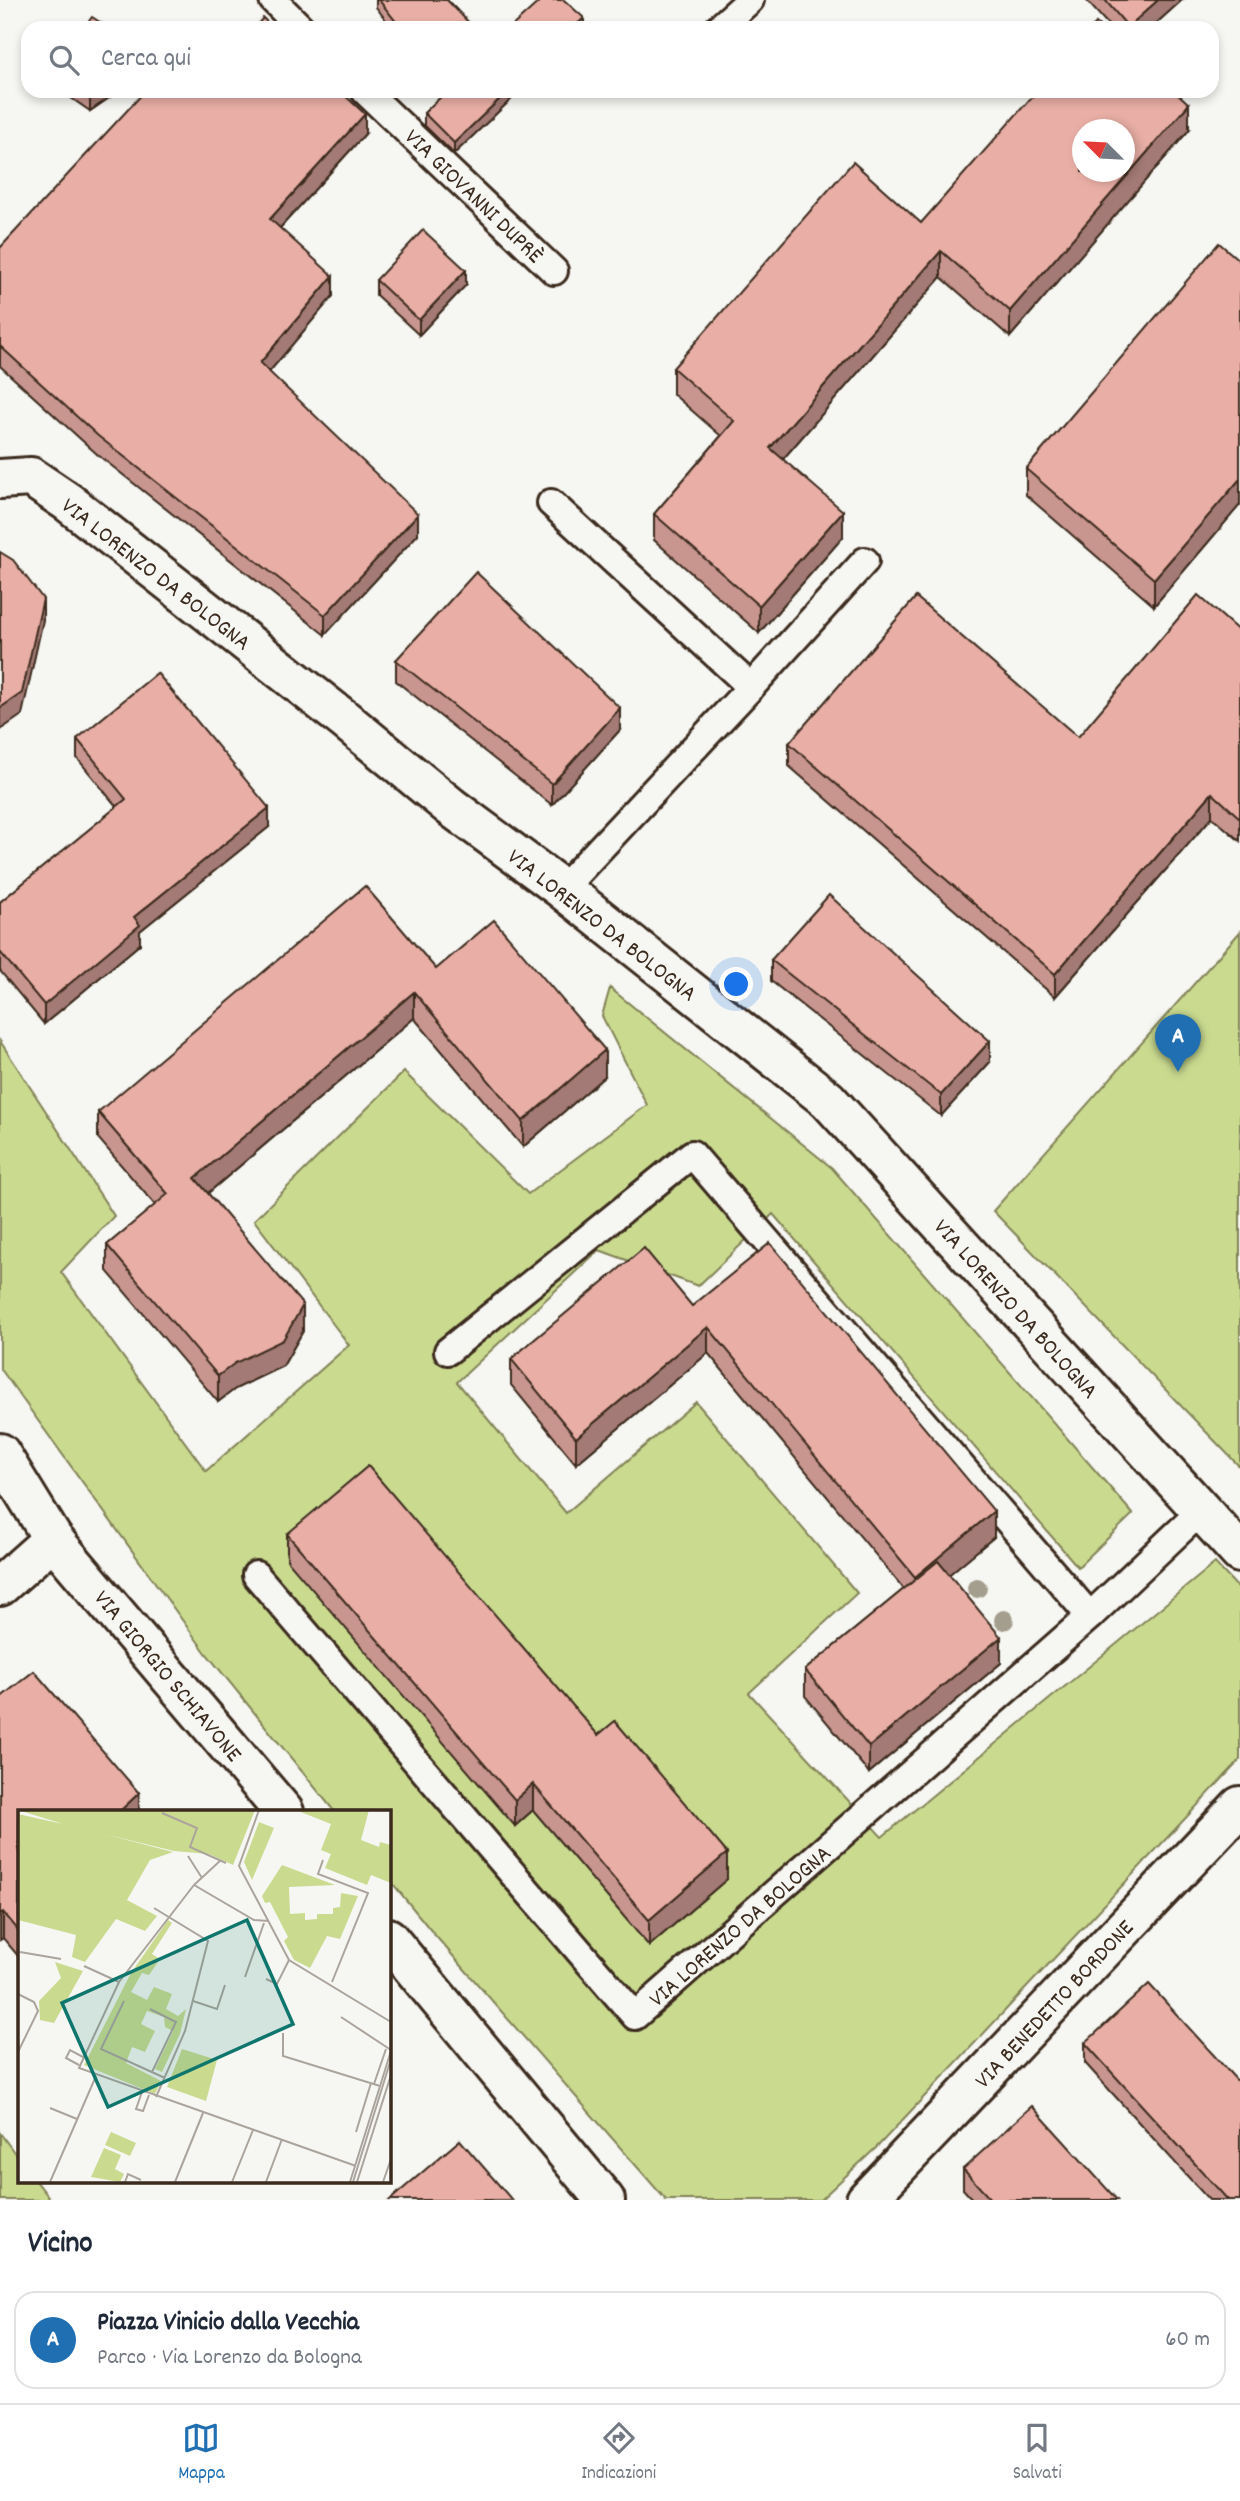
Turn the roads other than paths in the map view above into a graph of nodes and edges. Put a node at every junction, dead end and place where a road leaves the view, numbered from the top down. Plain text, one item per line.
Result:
1 (273, 0) edge
2 (750, 0) edge
3 (294, 21) edge
4 (727, 21) edge
5 (372, 98) edge
6 (554, 271) dead end
7 (0, 479) edge
8 (551, 503) dead end
9 (864, 561) dead end
10 (751, 687) junction
11 (562, 889) junction
12 (448, 1351) dead end
13 (0, 1453) edge
14 (1202, 1510) junction
15 (53, 1539) junction
16 (1240, 1553) edge
17 (256, 1575) dead end
18 (0, 1586) edge
19 (1090, 1616) junction
20 (1240, 1805) edge
21 (283, 1810) edge
22 (390, 1940) edge
23 (882, 2194) edge
24 (605, 2200) edge

1 - 3 lane
2 - 4 lane
5 - 6 lane, VIA GIOVANNI DUPRÈ
7 - 11 street, VIA LORENZO DA BOLOGNA
8 - 10 lane
9 - 10 lane
10 - 11 lane
11 - 14 street, VIA LORENZO DA BOLOGNA
12 - 19 lane
13 - 15 street, VIA GIORGIO SCHIAVONE
14 - 16 street, VIA LORENZO DA BOLOGNA
14 - 19 lane, VIA LORENZO DA BOLOGNA
15 - 18 street
15 - 21 street, VIA GIORGIO SCHIAVONE
17 - 19 lane, VIA LORENZO DA BOLOGNA
20 - 23 street, VIA BENEDETTO BORDONE
22 - 24 street

